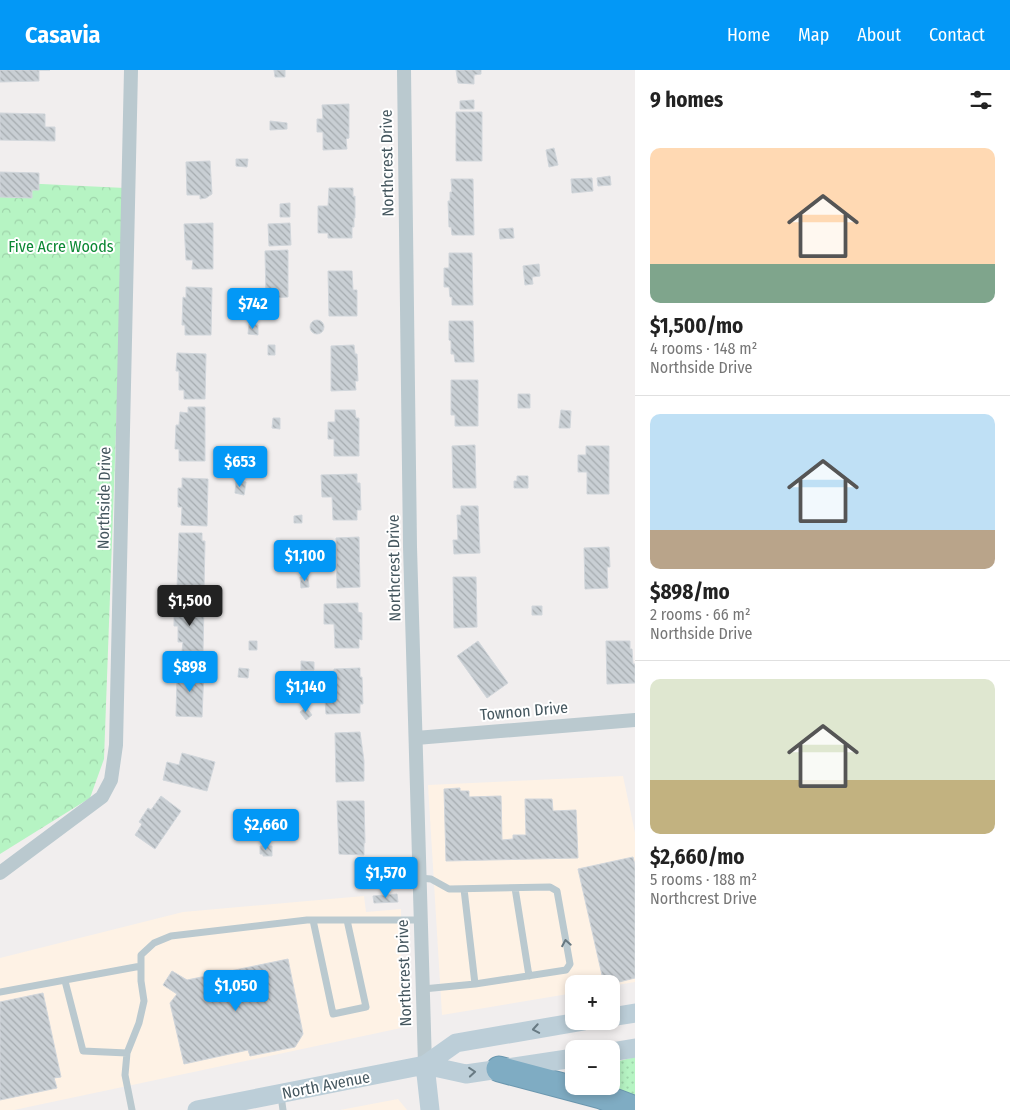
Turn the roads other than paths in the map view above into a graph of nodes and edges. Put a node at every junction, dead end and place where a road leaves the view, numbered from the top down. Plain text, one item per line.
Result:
1 (131, 70) edge
2 (404, 70) edge
3 (635, 720) edge
4 (416, 738) junction
5 (0, 873) edge
6 (419, 878) junction
7 (515, 888) junction
8 (464, 889) junction
9 (313, 920) junction
10 (347, 920) junction
11 (420, 920) junction
12 (141, 966) junction
13 (529, 976) junction
14 (65, 981) junction
15 (475, 984) junction
16 (423, 989) junction
17 (0, 992) edge
18 (635, 1013) edge
19 (620, 1016) edge
20 (565, 1024) edge
21 (635, 1048) edge
22 (620, 1050) edge
23 (127, 1053) junction
24 (565, 1059) edge
25 (424, 1065) junction
26 (499, 1069) junction
27 (282, 1102) edge
28 (207, 1109) edge
29 (635, 1109) edge
30 (132, 1110) edge
31 (430, 1110) edge

1 - 5 street, Northside Drive
2 - 4 street, Northcrest Drive
3 - 4 street, Townon Drive
4 - 6 street, Northcrest Drive
6 - 8 lane
6 - 11 street, Northcrest Drive
7 - 8 lane
7 - 13 lane
13 -> 7 lane
8 - 15 lane
9 - 10 lane
9 - 10 lane
9 - 12 lane
10 - 11 lane
11 - 16 street, Northcrest Drive
12 - 14 lane
12 - 23 lane
13 - 15 lane
14 - 17 lane
14 - 23 lane
15 - 16 lane
16 - 25 street, Northcrest Drive
18 - 19 main road
20 -> 25 main road, North Avenue
21 - 22 main road
23 - 30 lane
24 - 26 main road, North Avenue
25 -> 26 main road, North Avenue
25 - 27 main road, North Avenue
25 - 31 main road
26 - 29 highway
27 - 28 main road, North Avenue

